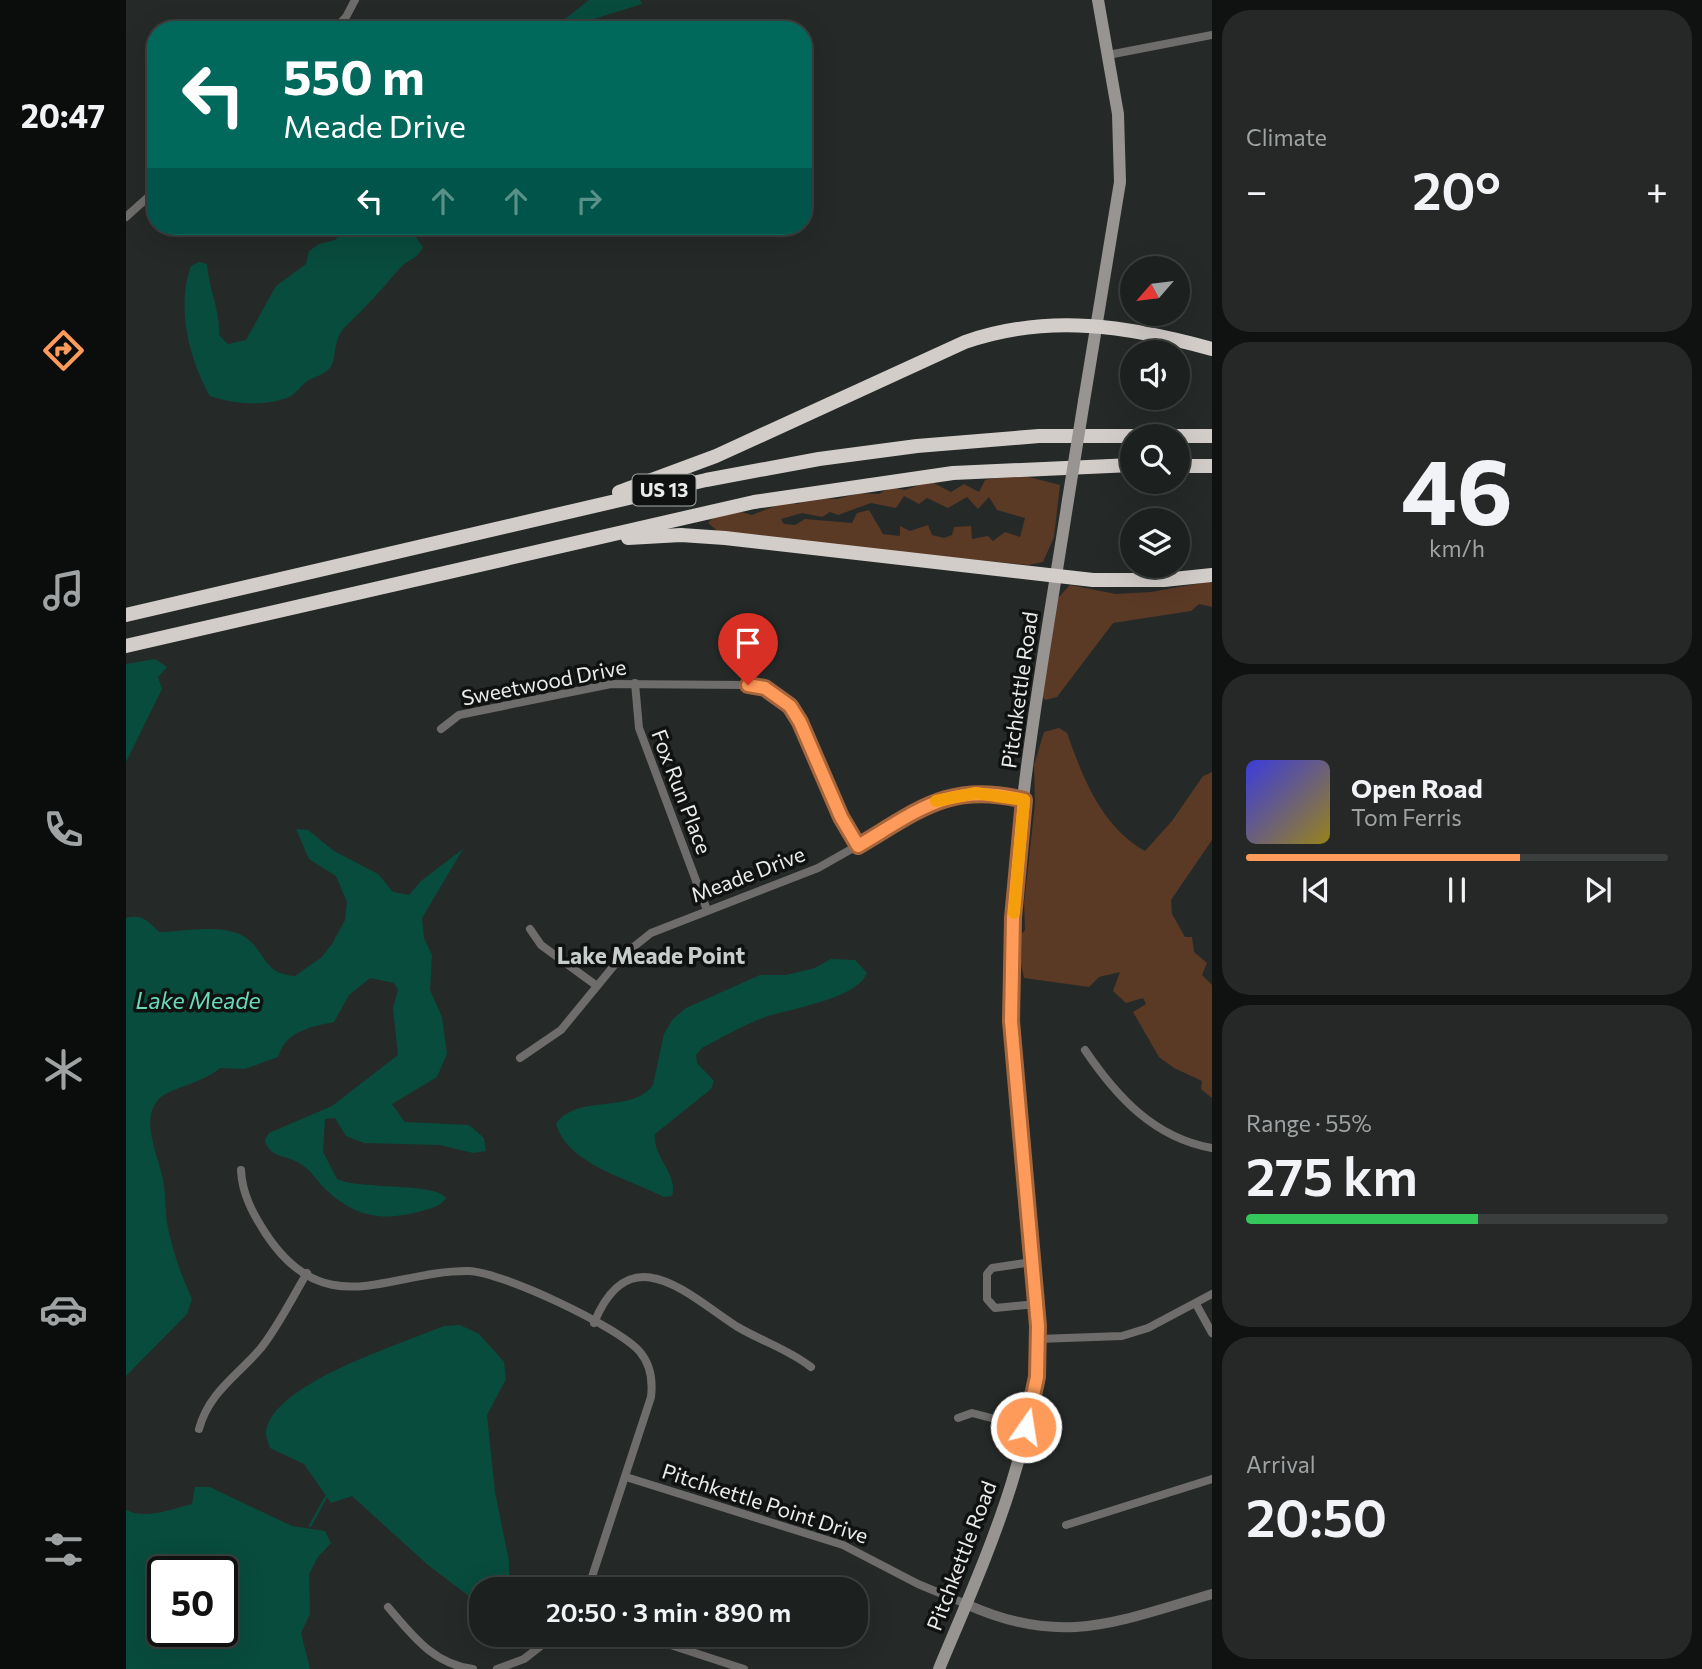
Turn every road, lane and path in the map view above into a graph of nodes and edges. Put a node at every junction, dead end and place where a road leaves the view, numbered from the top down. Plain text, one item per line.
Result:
1 (355, 0) edge
2 (1098, 0) edge
3 (342, 21) edge
4 (1212, 35) edge
5 (1108, 55) junction
6 (147, 198) edge
7 (126, 217) edge
8 (1098, 325) junction
9 (1212, 349) edge
10 (1212, 436) edge
11 (1120, 465) edge
12 (1190, 466) edge
13 (1212, 467) edge
14 (531, 521) junction
15 (544, 549) junction
16 (1212, 575) edge
17 (1056, 577) junction
18 (126, 615) edge
19 (126, 646) edge
20 (635, 683) junction
21 (441, 729) dead end
22 (1024, 800) junction
23 (858, 846) junction
24 (707, 910) junction
25 (530, 929) dead end
26 (597, 986) junction
27 (1085, 1050) dead end
28 (520, 1058) dead end
29 (1212, 1148) edge
30 (241, 1170) dead end
31 (1032, 1262) junction
32 (307, 1273) junction
33 (1212, 1294) edge
34 (1036, 1304) junction
35 (1196, 1304) junction
36 (594, 1323) junction
37 (1212, 1333) edge
38 (1038, 1339) junction
39 (811, 1367) dead end
40 (958, 1418) dead end
41 (1026, 1427) junction
42 (200, 1429) dead end
43 (626, 1477) junction
44 (1212, 1479) edge
45 (1066, 1525) dead end
46 (592, 1577) edge
47 (1212, 1594) edge
48 (966, 1604) junction
49 (388, 1607) dead end
50 (539, 1647) edge
51 (677, 1647) edge
52 (472, 1669) edge
53 (497, 1669) edge
54 (744, 1669) edge
55 (939, 1669) edge

1 - 3 street
2 - 5 main road, Pitchkettle Road
4 - 5 street
5 - 8 main road, Pitchkettle Road
6 - 7 street
8 - 9 highway
8 - 14 highway
8 - 17 main road, Pitchkettle Road, bridge
10 - 14 highway, US 13
11 - 15 highway, US 13
12 - 13 highway
14 - 18 highway, US 13
15 - 17 highway
15 - 19 highway, US 13
16 - 17 highway
17 - 22 main road, Pitchkettle Road
20 - 21 street, Sweetwood Drive
20 - 23 street, Sweetwood Drive
20 - 24 street, Fox Run Place
22 - 23 street, Meade Drive
22 - 31 main road, Pitchkettle Road
23 - 24 street, Meade Drive
24 - 26 street, Meade Drive
25 - 26 street
26 - 28 street, Meade Drive
27 - 29 street
30 - 32 street
31 - 34 main road, Pitchkettle Road
31 - 34 street
32 - 36 street
32 - 42 street
33 - 35 street
34 - 38 main road, Pitchkettle Road
35 - 37 street
35 - 38 street
36 - 39 street
36 - 43 street
38 - 41 main road, Pitchkettle Road
40 - 41 street
41 - 48 main road, Pitchkettle Road
43 - 46 street
43 - 48 street, Pitchkettle Point Drive
44 - 45 street
47 - 48 street
48 - 55 main road, Pitchkettle Road
49 - 52 street
50 - 53 street
51 - 54 street

